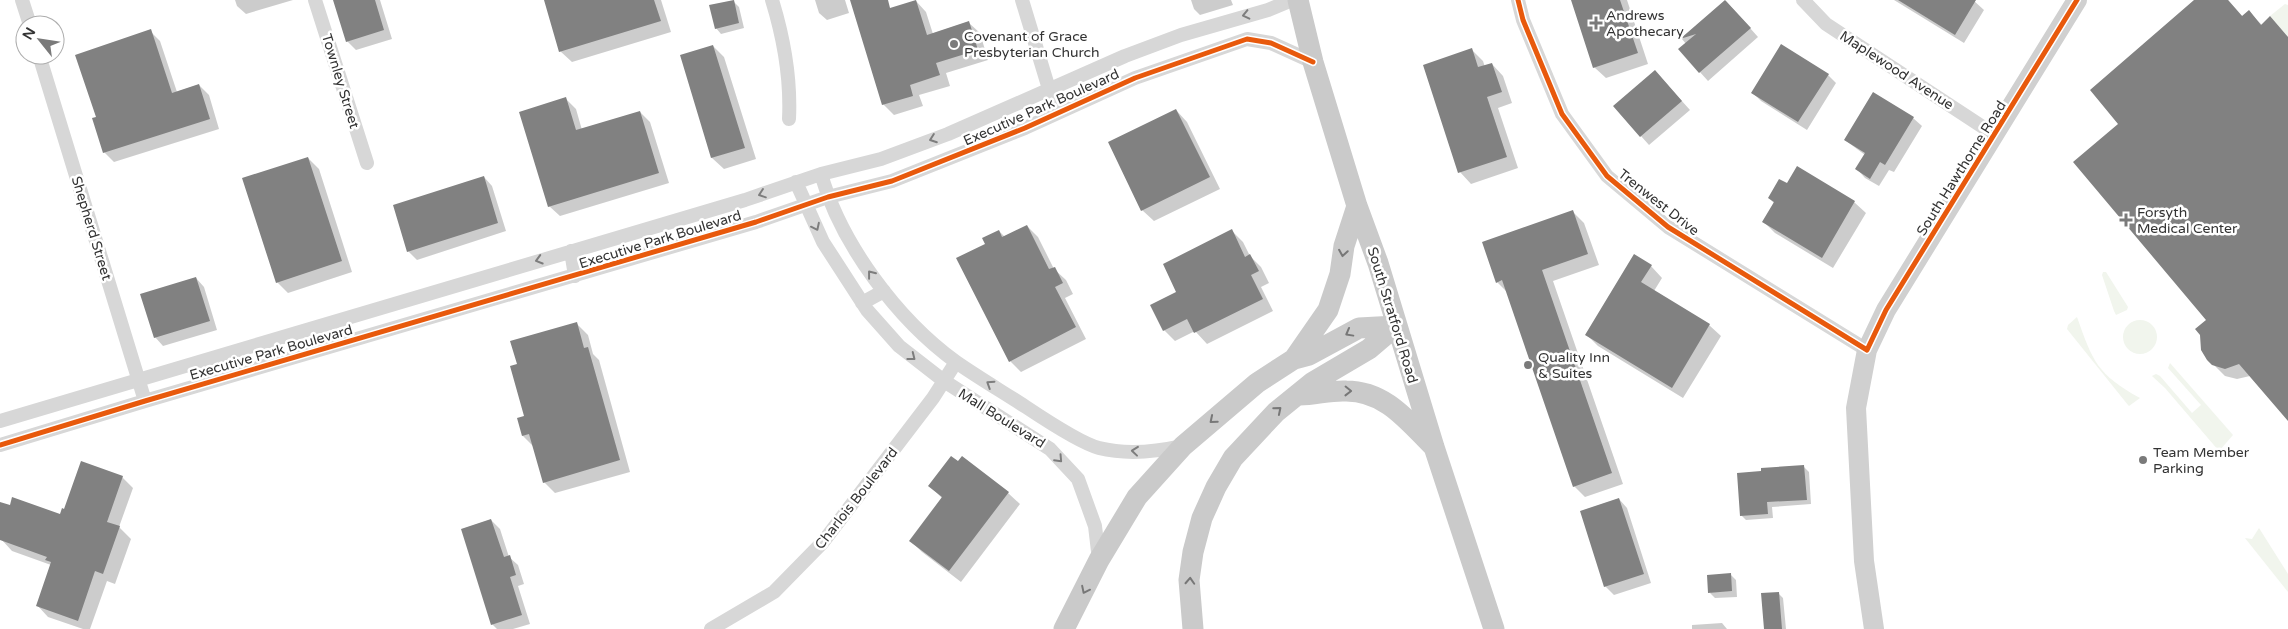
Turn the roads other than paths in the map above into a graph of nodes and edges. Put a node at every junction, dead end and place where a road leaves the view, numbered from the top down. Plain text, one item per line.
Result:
1 (24, 0) edge
2 (315, 0) edge
3 (772, 0) edge
4 (1022, 0) edge
5 (1292, 0) edge
6 (1298, 0) edge
7 (1518, 0) edge
8 (1803, 0) edge
9 (2077, 0) edge
10 (28, 15) edge
11 (1313, 62) junction
12 (42, 65) edge
13 (1049, 89) junction
14 (1059, 111) junction
15 (789, 119) dead end
16 (1995, 134) junction
17 (367, 162) dead end
18 (821, 174) junction
19 (796, 182) junction
20 (828, 197) junction
21 (805, 205) junction
22 (1357, 206) junction
23 (721, 207) junction
24 (727, 230) junction
25 (571, 251) junction
26 (575, 276) junction
27 (884, 291) junction
28 (862, 303) junction
29 (1396, 326) junction
30 (1867, 350) junction
31 (1294, 359) junction
32 (956, 362) junction
33 (139, 379) junction
34 (944, 381) junction
35 (1300, 395) junction
36 (145, 400) junction
37 (0, 421) edge
38 (0, 445) edge
39 (1183, 446) junction
40 (1434, 447) junction
41 (1099, 560) junction
42 (711, 629) edge
43 (1064, 629) edge
44 (1193, 629) edge
45 (1494, 629) edge
46 (1874, 629) edge

1 - 10 street
2 - 17 street, Townley Street
3 - 15 street
4 - 13 street
5 -> 13 street, Executive Park Boulevard
6 - 11 main road, South Stratford Road
7 - 30 street, Trenwest Drive
8 - 16 street, Maplewood Avenue
9 - 16 main road, South Hawthorne Road
11 - 14 street, Executive Park Boulevard
11 - 22 main road, South Stratford Road
12 - 33 street, Shepherd Street
13 - 14 street
13 -> 18 street, Executive Park Boulevard
14 - 20 street, Executive Park Boulevard
16 - 30 main road, South Hawthorne Road
18 - 19 street, Executive Park Boulevard
18 - 20 street, Mall Boulevard
19 - 21 street, Mall Boulevard
19 -> 23 street, Executive Park Boulevard
20 - 21 street, Executive Park Boulevard
27 -> 20 street, Mall Boulevard
21 - 24 street, Executive Park Boulevard
21 -> 28 street, Mall Boulevard
22 - 29 main road, South Stratford Road
22 -> 31 main road
23 - 24 street, Executive Park Boulevard
23 - 25 street, Executive Park Boulevard
24 - 26 street, Executive Park Boulevard
25 - 26 street, Executive Park Boulevard
25 -> 33 street, Executive Park Boulevard
26 - 36 street, Executive Park Boulevard
27 - 28 street
27 - 32 street, Mall Boulevard
28 -> 34 street, Mall Boulevard
29 -> 31 main road
29 - 35 main road
29 - 40 main road, South Stratford Road
30 - 46 main road, South Hawthorne Road
31 -> 39 main road
32 - 34 street, Charlois Boulevard
39 -> 32 street, Mall Boulevard
33 - 36 street, Shepherd Street
33 - 37 street, Executive Park Boulevard
34 -> 41 street, Mall Boulevard
34 - 42 street, Charlois Boulevard
35 -> 40 main road
44 -> 35 main road
36 - 38 street, Executive Park Boulevard
39 - 41 main road
40 - 45 main road, South Stratford Road
41 -> 43 main road

